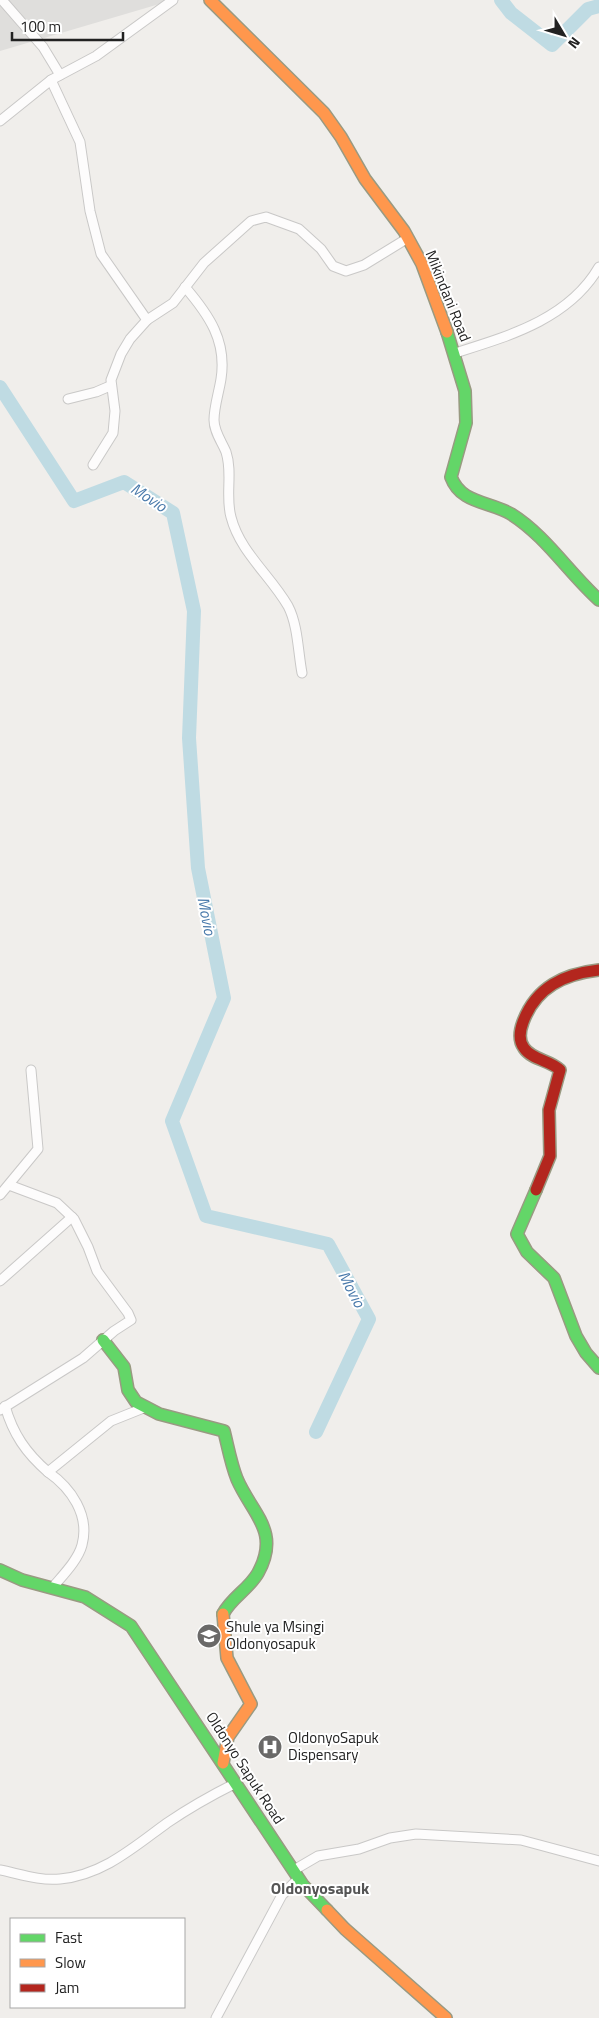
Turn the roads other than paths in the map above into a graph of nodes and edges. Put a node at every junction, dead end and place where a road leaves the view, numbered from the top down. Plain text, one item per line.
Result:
1 (2, 0) edge
2 (172, 0) edge
3 (210, 0) edge
4 (60, 75) junction
5 (51, 80) junction
6 (0, 121) edge
7 (408, 238) junction
8 (599, 267) edge
9 (185, 287) junction
10 (147, 320) junction
11 (455, 353) junction
12 (110, 386) junction
13 (68, 399) dead end
14 (93, 465) dead end
15 (599, 600) edge
16 (302, 673) dead end
17 (599, 970) edge
18 (31, 1070) dead end
19 (9, 1185) junction
20 (0, 1195) edge
21 (72, 1218) junction
22 (0, 1282) edge
23 (103, 1340) junction
24 (599, 1368) edge
25 (146, 1407) junction
26 (3, 1408) edge
27 (48, 1472) junction
28 (0, 1570) edge
29 (53, 1587) junction
30 (223, 1763) junction
31 (236, 1783) junction
32 (599, 1861) edge
33 (0, 1870) edge
34 (294, 1870) junction
35 (303, 1885) junction
36 (216, 2018) edge
37 (446, 2018) edge

1 - 4 street
2 - 4 street
3 - 7 street, Mikindani Road
4 - 5 street
5 - 6 street
5 - 10 street
7 - 9 street
7 - 11 street, Mikindani Road
8 - 11 street
9 - 10 street
9 - 16 street
10 - 12 street
11 - 15 street, Mikindani Road
12 - 13 street
12 - 14 street
17 - 24 street
18 - 19 street
19 - 20 street
19 - 21 street
21 - 22 street
21 - 23 street
23 - 25 street
23 - 26 street
25 - 27 street
25 - 30 street
26 - 27 street
27 - 29 street
28 - 29 street, Oldonyo Sapuk Road
29 - 30 street, Oldonyo Sapuk Road
30 - 31 street, Oldonyo Sapuk Road
31 - 33 street
31 - 34 street, Oldonyo Sapuk Road
32 - 34 street
34 - 35 street, Oldonyo Sapuk Road
35 - 36 street
35 - 37 street, Oldonyo Sapuk Road

